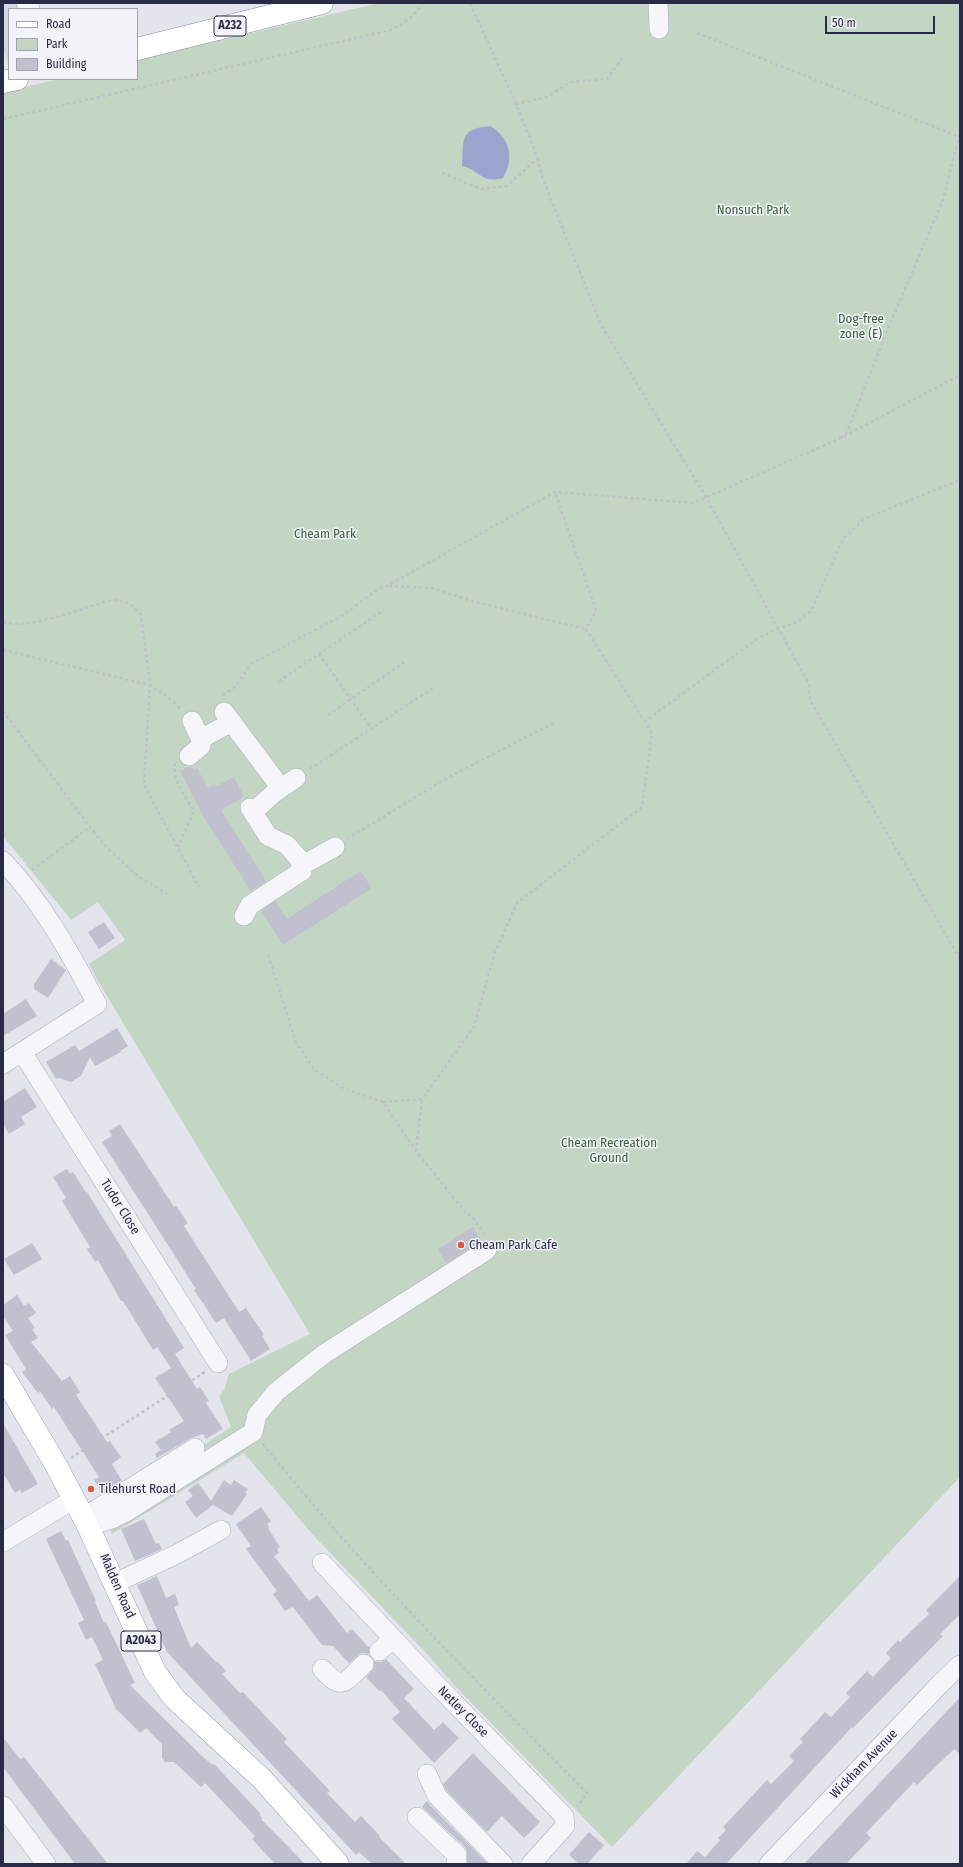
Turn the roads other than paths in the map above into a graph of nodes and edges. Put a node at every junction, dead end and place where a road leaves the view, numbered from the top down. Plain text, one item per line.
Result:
1 (322, 3) edge
2 (658, 3) edge
3 (659, 29) dead end
4 (138, 50) edge
5 (192, 721) road end
6 (201, 740) junction
7 (182, 757) road end
8 (335, 847) road end
9 (3, 861) edge
10 (301, 866) junction
11 (244, 916) dead end
12 (22, 1052) junction
13 (3, 1064) edge
14 (487, 1250) road end
15 (218, 1363) road end
16 (3, 1375) edge
17 (195, 1448) dead end
18 (82, 1514) junction
19 (221, 1530) dead end
20 (3, 1542) edge
21 (322, 1563) dead end
22 (115, 1583) junction
23 (364, 1664) dead end
24 (960, 1665) edge
25 (322, 1669) dead end
26 (426, 1774) dead end
27 (3, 1806) edge
28 (416, 1817) dead end
29 (46, 1864) edge
30 (338, 1864) edge
31 (456, 1864) edge
32 (503, 1864) edge
33 (531, 1864) edge
34 (769, 1864) edge

1 - 4 main road, A232
2 - 3 street
5 - 6 street
6 - 7 street
6 - 10 street
8 - 10 street
9 - 12 street
10 - 11 street
12 - 13 street
12 - 15 street, Tudor Close
14 - 18 street
16 - 18 main road, Malden Road / A2043
17 - 18 street
18 - 20 street
18 - 22 main road, Malden Road / A2043
19 - 22 street
21 - 33 street, Netley Close
22 - 30 main road, Malden Road / A2043
23 - 25 street
24 - 34 street, Wickham Avenue
26 - 32 street
27 - 29 street
28 - 31 street

